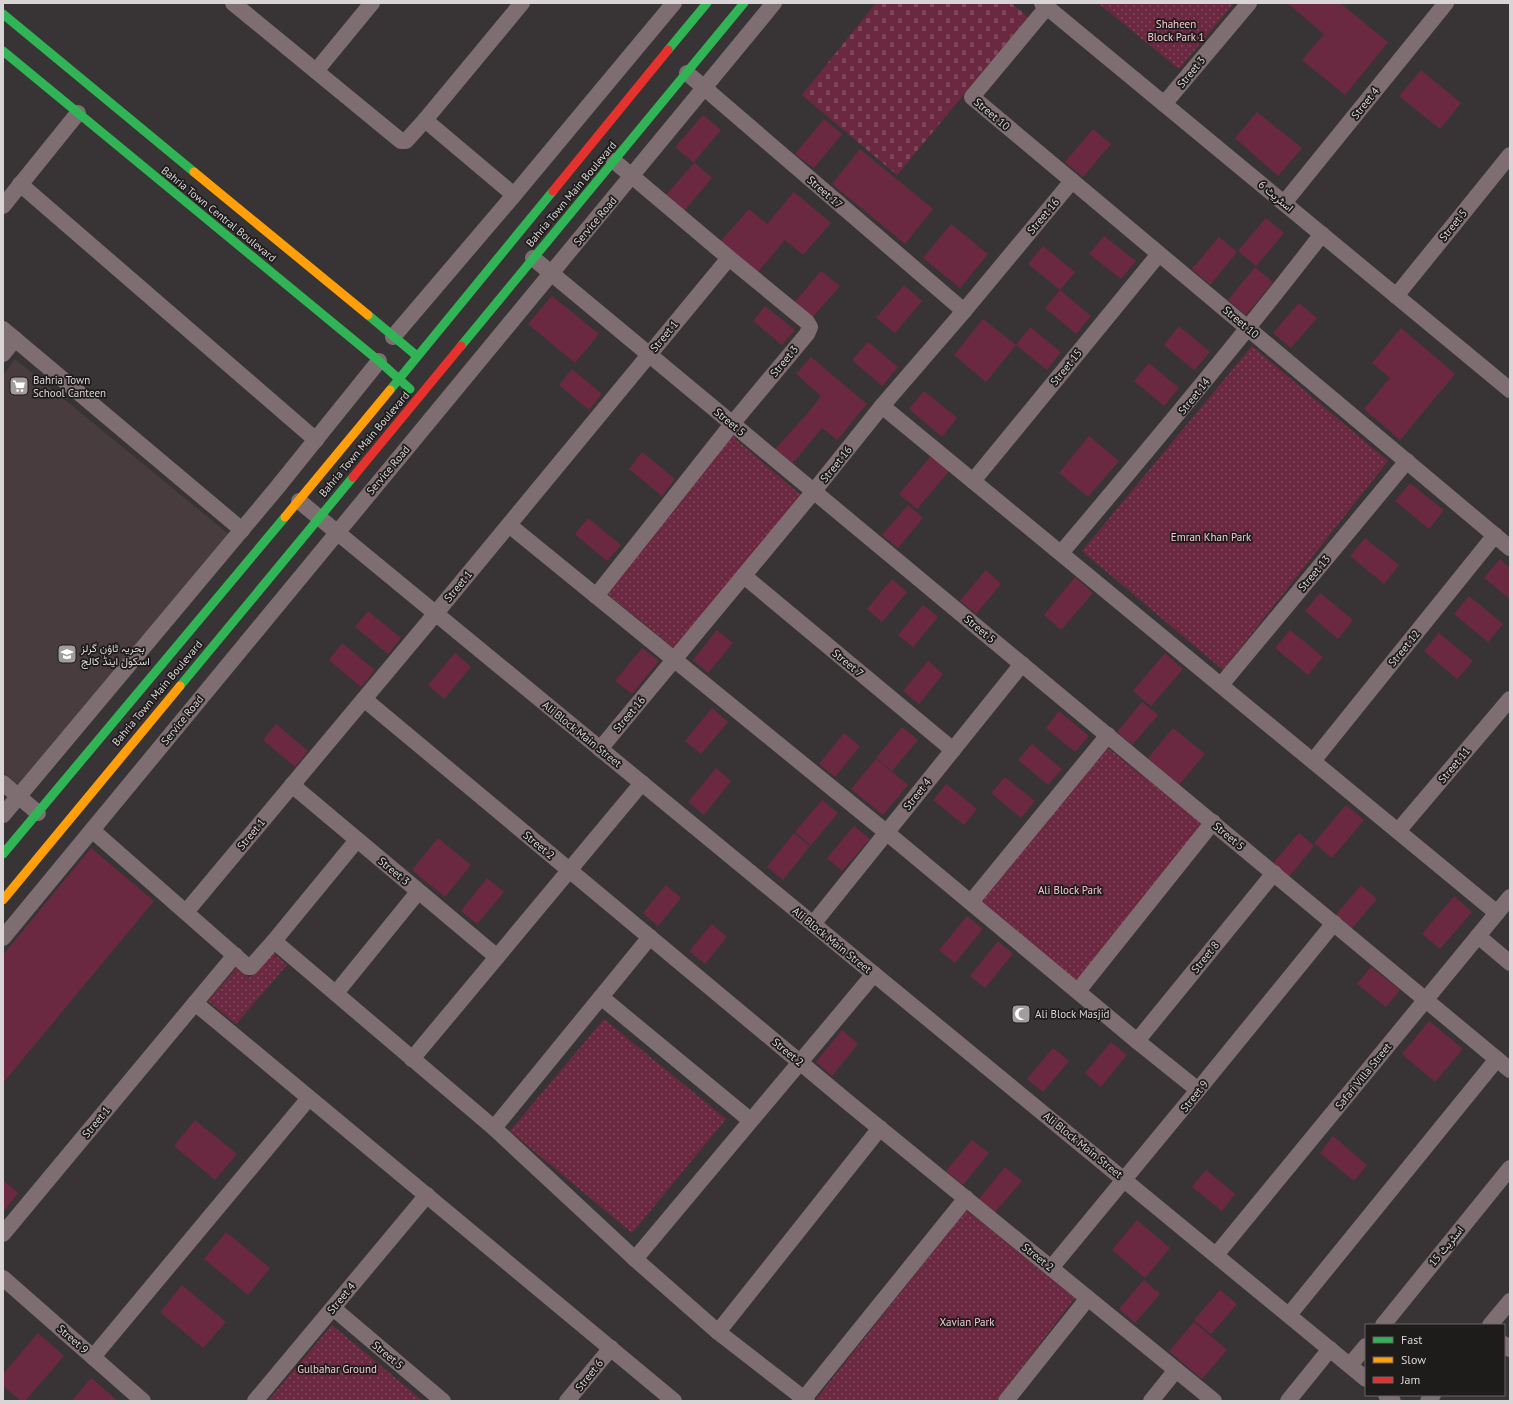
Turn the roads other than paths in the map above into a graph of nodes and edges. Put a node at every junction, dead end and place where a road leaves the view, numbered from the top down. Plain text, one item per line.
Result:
1 (232, 3) edge
2 (372, 3) edge
3 (522, 3) edge
4 (674, 3) edge
5 (707, 3) edge
6 (744, 3) edge
7 (774, 3) edge
8 (1249, 3) edge
9 (1446, 3) edge
10 (1044, 5) edge
11 (3, 14) edge
12 (3, 51) edge
13 (316, 71) junction
14 (687, 73) junction
15 (705, 88) junction
16 (1164, 104) junction
17 (78, 113) junction
18 (425, 120) junction
19 (1510, 155) edge
20 (614, 161) junction
21 (632, 176) junction
22 (1072, 181) junction
23 (20, 184) junction
24 (514, 195) junction
25 (1284, 203) junction
26 (3, 206) edge
27 (1322, 234) junction
28 (1159, 254) junction
29 (533, 258) junction
30 (729, 258) junction
31 (551, 273) junction
32 (1396, 296) junction
33 (964, 311) junction
34 (1249, 329) junction
35 (9, 334) edge
36 (393, 343) junction
37 (3, 354) edge
38 (649, 354) junction
39 (417, 356) junction
40 (379, 361) junction
41 (396, 364) dead end
42 (399, 379) junction
43 (1510, 390) edge
44 (419, 397) junction
45 (882, 406) junction
46 (402, 417) junction
47 (732, 424) junction
48 (316, 440) junction
49 (1407, 461) junction
50 (973, 481) junction
51 (814, 492) junction
52 (299, 501) junction
53 (319, 517) junction
54 (509, 525) junction
55 (242, 530) junction
56 (337, 532) junction
57 (1495, 535) junction
58 (1510, 548) edge
59 (1061, 553) junction
60 (744, 576) junction
61 (596, 596) junction
62 (436, 613) junction
63 (674, 660) junction
64 (1022, 664) junction
65 (1221, 685) junction
66 (364, 699) junction
67 (1510, 699) edge
68 (1108, 735) junction
69 (600, 749) junction
70 (953, 750) junction
71 (1313, 761) junction
72 (3, 783) edge
73 (642, 783) junction
74 (292, 785) junction
75 (18, 796) junction
76 (38, 813) junction
77 (3, 814) edge
78 (1213, 822) junction
79 (66, 823) junction
80 (1398, 830) junction
81 (886, 832) junction
82 (88, 835) junction
83 (357, 840) junction
84 (3, 854) edge
85 (569, 870) junction
86 (1274, 874) junction
87 (418, 892) junction
88 (1510, 897) edge
89 (3, 900) edge
90 (971, 902) junction
91 (186, 912) junction
92 (1497, 913) junction
93 (1334, 923) junction
94 (813, 924) junction
95 (1478, 936) junction
96 (650, 937) junction
97 (3, 938) edge
98 (274, 941) junction
99 (235, 955) junction
100 (497, 957) junction
101 (1510, 963) edge
102 (874, 974) junction
103 (1078, 992) junction
104 (336, 993) junction
105 (601, 997) junction
106 (1426, 999) junction
107 (195, 1003) junction
108 (1136, 1041) junction
109 (412, 1059) junction
110 (1497, 1059) junction
111 (799, 1062) junction
112 (1510, 1070) edge
113 (1198, 1090) junction
114 (309, 1098) junction
115 (750, 1120) junction
116 (494, 1128) junction
117 (880, 1128) junction
118 (1510, 1168) edge
119 (1125, 1180) junction
120 (427, 1195) junction
121 (966, 1198) junction
122 (3, 1234) edge
123 (1216, 1255) junction
124 (636, 1259) junction
125 (1051, 1268) junction
126 (3, 1278) edge
127 (1088, 1298) junction
128 (1510, 1301) edge
129 (333, 1308) junction
130 (1289, 1315) junction
131 (1384, 1324) edge
132 (1491, 1324) edge
133 (718, 1332) junction
134 (1365, 1347) edge
135 (611, 1348) junction
136 (1330, 1349) junction
137 (92, 1356) junction
138 (1350, 1365) junction
139 (1176, 1370) junction
140 (1365, 1378) edge
141 (805, 1400) edge
142 (143, 1401) edge
143 (255, 1401) edge
144 (443, 1401) edge
145 (567, 1401) edge
146 (674, 1401) edge
147 (1006, 1401) edge
148 (1150, 1401) edge
149 (1214, 1401) edge
150 (1288, 1401) edge

1 - 13 street
2 - 13 street
3 - 18 street
4 - 24 street
5 - 39 main road, Bahria Town Main Boulevard
6 - 14 main road, Bahria Town Main Boulevard
7 - 15 street, Service Road
8 - 16 street, Street 3
9 - 25 street, Street 4
10 - 16 street, اسٹریٹ 6
10 - 22 street, Street 10
11 - 36 main road, Bahria Town Central Boulevard
12 - 17 main road, Bahria Town Central Boulevard
13 - 18 street
14 - 15 street, Street 17
14 - 20 main road, Bahria Town Main Boulevard
15 - 21 street, Service Road
15 - 33 street, Street 17
16 - 25 street, اسٹریٹ 6
17 - 23 street
17 - 40 main road, Bahria Town Central Boulevard
18 - 24 street
19 - 32 street, Street 5
20 - 21 street, Street 3
20 - 29 main road, Bahria Town Main Boulevard
21 - 30 street, Street 3
21 - 31 street, Service Road
22 - 28 street, Street 10
22 - 33 street, Street 16
23 - 26 street
23 - 48 street
24 - 36 street
25 - 27 street, اسٹریٹ 6
27 - 32 street, اسٹریٹ 6
27 - 34 street, Street 14
28 - 34 street, Street 10
28 - 50 street, Street 15
29 - 31 street, Street 5
29 - 44 main road, Bahria Town Main Boulevard
30 - 38 street, Street 1
30 - 47 street, Street 3
31 - 38 street, Street 5
31 - 56 street, Service Road
32 - 43 street, اسٹریٹ 6
33 - 45 street, Street 16
34 - 49 street, Street 10
34 - 59 street, Street 14
35 - 37 street
35 - 55 street
36 - 39 main road, Bahria Town Central Boulevard
38 - 47 street, Street 5
38 - 54 street, Street 1
39 - 42 main road, Bahria Town Main Boulevard
40 - 42 main road, Bahria Town Central Boulevard
40 - 48 street
41 - 42 main road
42 - 44 main road, Bahria Town Central Boulevard
42 - 46 main road
42 - 52 main road, Bahria Town Main Boulevard
44 - 46 main road, Bahria Town Main Boulevard
45 - 50 street
45 - 51 street, Street 16
46 - 53 main road, Bahria Town Main Boulevard
47 - 51 street, Street 5
47 - 61 street, Street 3
48 - 55 street
49 - 57 street, Street 10
49 - 65 street, Street 13
50 - 59 street
51 - 60 street, Street 16
51 - 64 street, Street 5
52 - 53 street, Ali Block Main Street
52 - 76 main road, Bahria Town Main Boulevard
53 - 56 street, Ali Block Main Street
53 - 79 main road, Bahria Town Main Boulevard
54 - 61 street
54 - 62 street, Street 1
55 - 75 street
56 - 62 street, Ali Block Main Street
56 - 82 street, Service Road
57 - 58 street, Street 10
57 - 71 street, Street 12
59 - 65 street
60 - 63 street, Street 16
60 - 70 street, Street 7
61 - 63 street
62 - 66 street, Street 1
62 - 69 street, Ali Block Main Street
63 - 69 street, Street 16
63 - 81 street
64 - 68 street, Street 5
64 - 70 street, Street 4
65 - 71 street
66 - 74 street, Street 1
66 - 85 street, Street 2
67 - 80 street, Street 11
68 - 78 street, Street 5
68 - 90 street
69 - 73 street, Ali Block Main Street
70 - 81 street, Street 4
71 - 80 street
72 - 75 street
73 - 85 street
73 - 94 street, Ali Block Main Street
74 - 83 street, Street 3
74 - 91 street, Street 1
75 - 76 street
75 - 77 street
76 - 84 main road, Bahria Town Main Boulevard
78 - 86 street, Street 5
78 - 103 street
79 - 82 street
79 - 89 main road, Bahria Town Main Boulevard
80 - 92 street
81 - 90 street
81 - 94 street, Street 4
82 - 91 street
82 - 97 street, Service Road
83 - 87 street, Street 3
83 - 98 street
85 - 96 street, Street 2
85 - 100 street
86 - 93 street, Street 5
86 - 108 street, Street 8
87 - 100 street, Street 3
87 - 104 street
88 - 92 street, Safari Villa Street
90 - 103 street
91 - 99 street
92 - 95 street, Safari Villa Street
93 - 106 street, Street 5
93 - 113 street, Street 9
94 - 102 street, Ali Block Main Street
95 - 101 street
95 - 106 street, Safari Villa Street
96 - 105 street
96 - 111 street, Street 2
98 - 99 street
98 - 104 street
99 - 107 street, Street 1
100 - 109 street
102 - 111 street
102 - 119 street, Ali Block Main Street
103 - 108 street
104 - 109 street
105 - 115 street
105 - 116 street
106 - 110 street, Street 5
106 - 123 street, Safari Villa Street
107 - 114 street
107 - 122 street, Street 1
108 - 113 street
109 - 116 street
110 - 112 street, Street 5
110 - 130 street
111 - 115 street
111 - 117 street, Street 2
113 - 119 street, Street 9
114 - 120 street
114 - 137 street
115 - 124 street
116 - 124 street
117 - 121 street, Street 2
117 - 133 street
118 - 131 street, اسٹریٹ 15
119 - 123 street, Ali Block Main Street
119 - 125 street, Street 9
120 - 129 street, Street 4
120 - 135 street
121 - 125 street, Street 2
121 - 141 street
123 - 130 street, Ali Block Main Street
124 - 133 street
125 - 127 street, Street 2
126 - 137 street, Street 9
127 - 139 street, Street 2
127 - 147 street
128 - 132 street
129 - 143 street, Street 4
129 - 144 street, Street 5
130 - 136 street, Ali Block Main Street
133 - 141 street
134 - 138 street
135 - 145 street, Street 6
135 - 146 street
136 - 138 street, Ali Block Main Street
136 - 150 street
137 - 142 street, Street 9
138 - 140 street, Ali Block Main Street
139 - 148 street
139 - 149 street, Street 2

